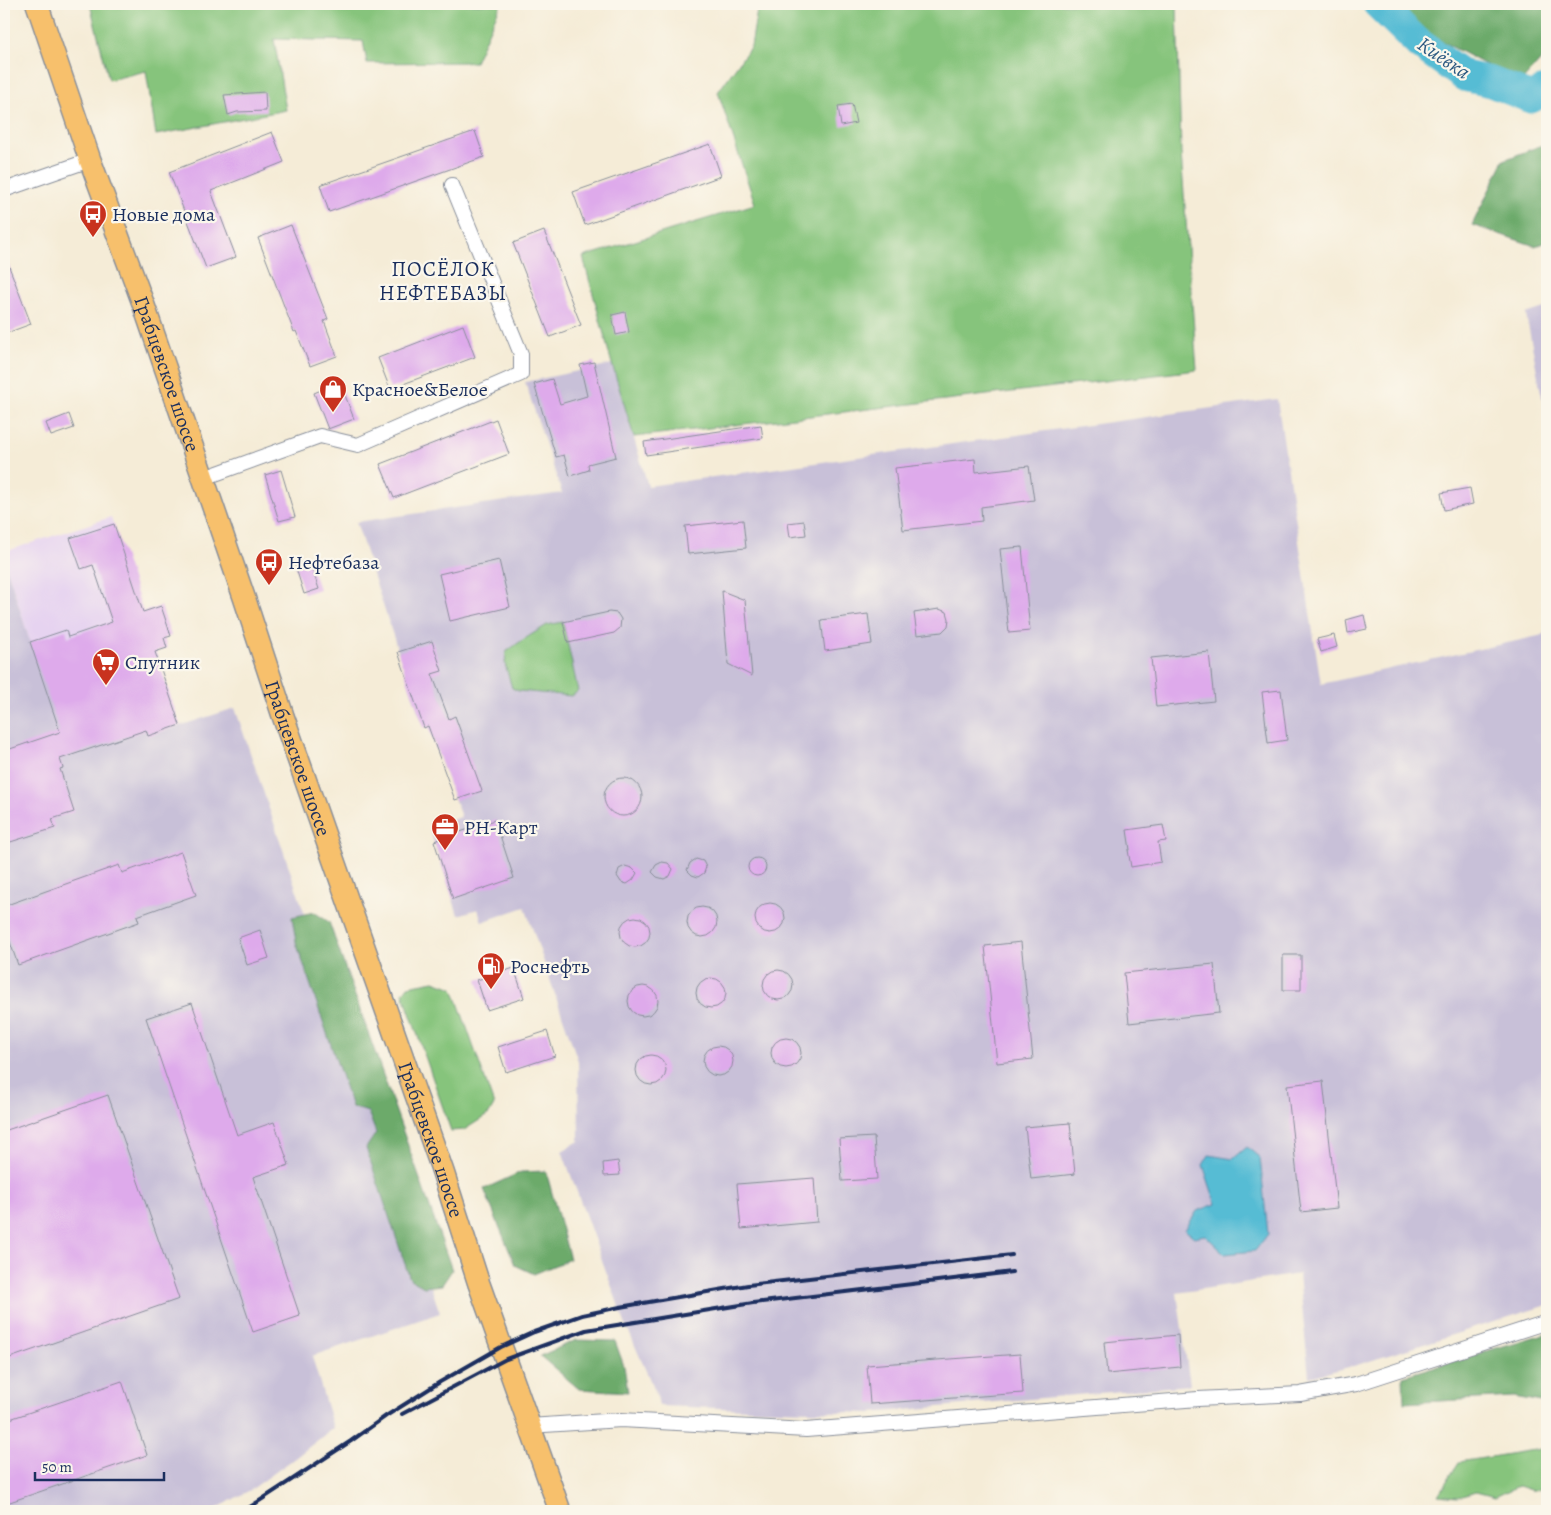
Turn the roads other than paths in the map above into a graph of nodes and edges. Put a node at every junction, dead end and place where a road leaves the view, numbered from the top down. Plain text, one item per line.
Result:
1 (37, 4) edge
2 (90, 160) junction
3 (452, 185) dead end
4 (4, 190) edge
5 (204, 478) junction
6 (1547, 1322) edge
7 (529, 1426) junction
8 (560, 1511) edge

1 - 2 main road, Грабцевское шоссе
2 - 4 street
2 - 5 main road, Грабцевское шоссе
3 - 5 street
5 - 7 main road, Грабцевское шоссе
6 - 7 street
7 - 8 main road, Грабцевское шоссе

